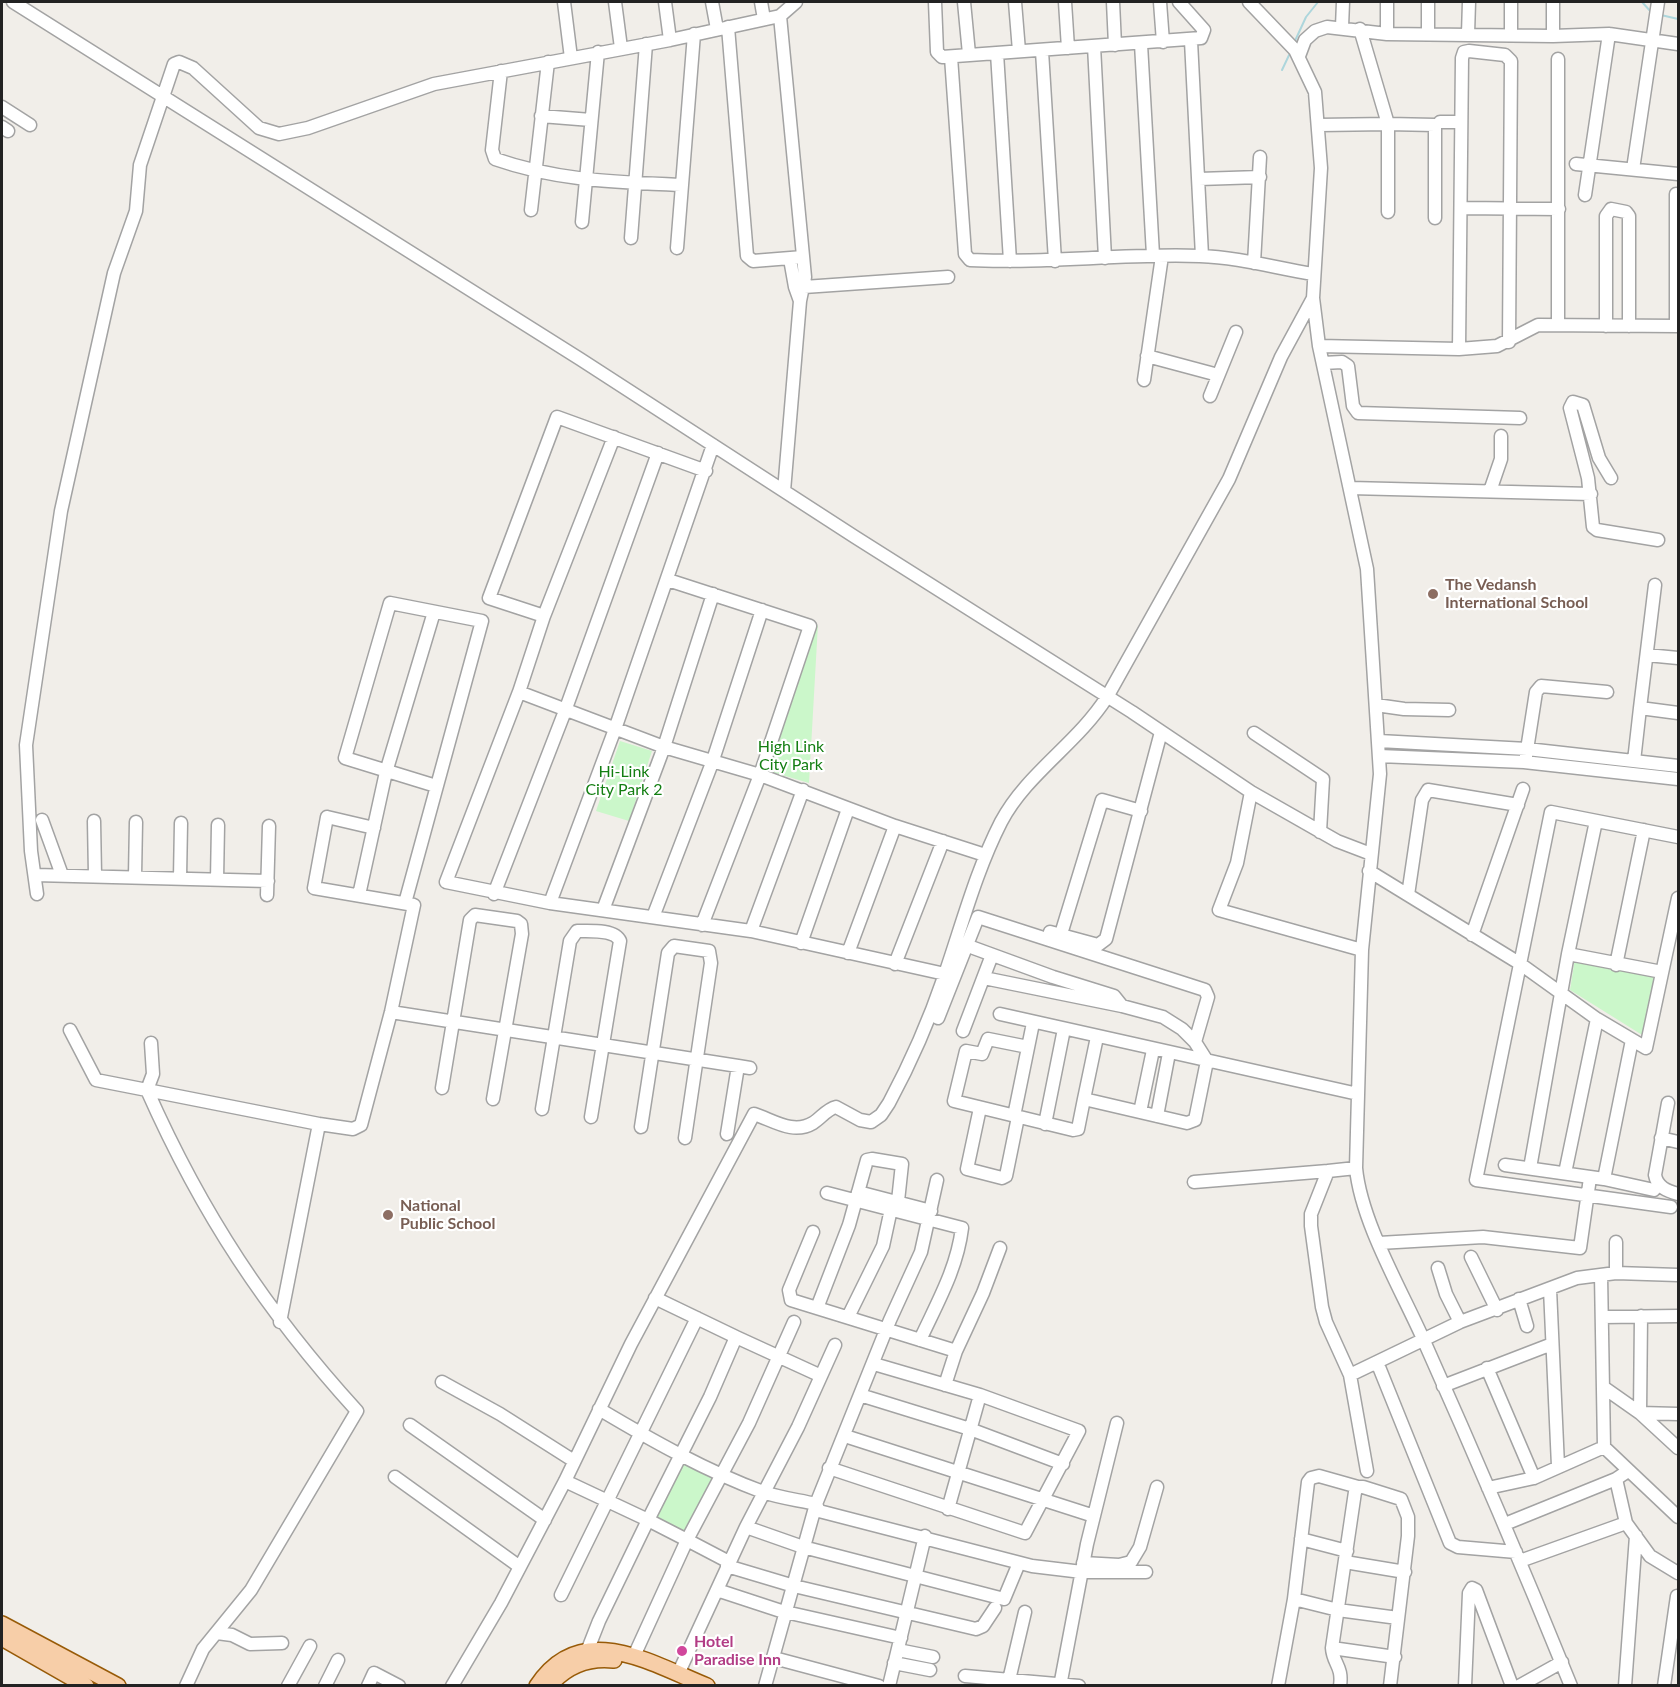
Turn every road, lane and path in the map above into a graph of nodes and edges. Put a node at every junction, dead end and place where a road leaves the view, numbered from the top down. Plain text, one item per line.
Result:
1 (13, 2) edge
2 (564, 2) edge
3 (615, 2) edge
4 (665, 2) edge
5 (712, 2) edge
6 (761, 2) edge
7 (796, 2) edge
8 (934, 2) edge
9 (964, 2) edge
10 (1015, 2) edge
11 (1065, 2) edge
12 (1113, 2) edge
13 (1160, 2) edge
14 (1179, 2) edge
15 (1249, 2) edge
16 (1344, 2) edge
17 (1387, 2) edge
18 (1428, 2) edge
19 (1469, 2) edge
20 (1511, 2) edge
21 (1553, 2) edge
22 (1657, 9) edge
23 (780, 16) junction
24 (764, 19) junction
25 (1342, 27) junction
26 (722, 28) junction
27 (1360, 29) junction
28 (694, 34) junction
29 (1387, 34) junction
30 (1428, 34) junction
31 (1468, 34) junction
32 (1609, 34) junction
33 (1511, 35) junction
34 (1553, 36) junction
35 (670, 40) junction
36 (1191, 40) junction
37 (1652, 40) junction
38 (1163, 42) junction
39 (646, 44) junction
40 (1141, 44) junction
41 (1678, 44) edge
42 (1115, 45) junction
43 (1094, 46) junction
44 (621, 48) junction
45 (1068, 48) junction
46 (1019, 51) junction
47 (1042, 51) junction
48 (598, 52) junction
49 (997, 53) junction
50 (1297, 53) junction
51 (969, 54) junction
52 (951, 57) junction
53 (571, 58) junction
54 (1558, 59) dead end
55 (548, 62) junction
56 (501, 71) junction
57 (161, 97) junction
58 (2, 107) edge
59 (541, 116) junction
60 (591, 120) junction
61 (1440, 122) dead end
62 (1461, 122) junction
63 (1388, 124) junction
64 (30, 125) dead end
65 (1319, 125) junction
66 (1260, 157) dead end
67 (1576, 164) dead end
68 (1590, 165) junction
69 (1633, 169) junction
70 (534, 173) junction
71 (1678, 174) edge
72 (1260, 177) junction
73 (586, 179) junction
74 (1199, 179) junction
75 (635, 183) junction
76 (681, 185) junction
77 (1676, 194) dead end
78 (1585, 195) dead end
79 (1461, 208) junction
80 (1510, 208) junction
81 (1559, 209) junction
82 (531, 210) dead end
83 (1388, 212) dead end
84 (1435, 218) dead end
85 (582, 222) dead end
86 (631, 238) dead end
87 (677, 248) dead end
88 (1157, 256) junction
89 (1202, 256) junction
90 (803, 257) junction
91 (1105, 258) junction
92 (790, 259) junction
93 (1010, 261) junction
94 (1055, 261) junction
95 (1254, 263) junction
96 (1313, 274) junction
97 (948, 277) dead end
98 (804, 287) junction
99 (1313, 298) junction
100 (800, 301) junction
101 (1558, 325) junction
102 (1606, 326) junction
103 (1629, 326) junction
104 (1677, 326) edge
105 (1236, 332) dead end
106 (1509, 342) junction
107 (1319, 346) junction
108 (1459, 349) junction
109 (1147, 357) junction
110 (1323, 363) junction
111 (1218, 375) junction
112 (1144, 380) dead end
113 (1210, 396) dead end
114 (1520, 418) dead end
115 (1501, 436) dead end
116 (614, 437) junction
117 (713, 445) junction
118 (658, 453) junction
119 (706, 471) junction
120 (1611, 478) dead end
121 (1350, 488) junction
122 (1490, 491) junction
123 (784, 492) junction
124 (1591, 494) junction
125 (1658, 540) dead end
126 (668, 580) junction
127 (1655, 585) dead end
128 (713, 594) junction
129 (762, 610) junction
130 (434, 612) junction
131 (544, 616) junction
132 (1647, 655) junction
133 (1678, 658) edge
134 (519, 692) junction
135 (1608, 692) dead end
136 (1107, 697) junction
137 (1377, 705) junction
138 (1640, 708) junction
139 (1449, 710) dead end
140 (565, 711) junction
141 (1678, 713) edge
142 (615, 729) junction
143 (1161, 732) junction
144 (1254, 733) dead end
145 (1379, 741) junction
146 (664, 747) junction
147 (1527, 749) junction
148 (1379, 756) junction
149 (1634, 761) junction
150 (1524, 762) junction
151 (712, 763) junction
152 (1678, 766) edge
153 (386, 772) junction
154 (760, 775) junction
155 (1678, 779) edge
156 (436, 786) junction
157 (1523, 789) dead end
158 (802, 790) junction
159 (1251, 792) junction
160 (1518, 805) junction
161 (848, 809) junction
162 (1141, 811) junction
163 (42, 820) dead end
164 (94, 821) dead end
165 (1596, 821) junction
166 (136, 822) dead end
167 (181, 824) dead end
168 (218, 825) dead end
169 (269, 826) dead end
170 (894, 826) junction
171 (374, 828) junction
172 (1644, 830) junction
173 (1320, 832) junction
174 (1678, 837) edge
175 (943, 841) junction
176 (1371, 854) junction
177 (985, 855) junction
178 (1369, 871) junction
179 (35, 875) junction
180 (62, 875) junction
181 (94, 875) junction
182 (135, 876) junction
183 (180, 878) junction
184 (217, 880) junction
185 (268, 882) junction
186 (37, 894) dead end
187 (494, 894) junction
188 (1408, 895) junction
189 (267, 896) dead end
190 (359, 896) junction
191 (1678, 898) edge
192 (405, 903) junction
193 (550, 903) junction
194 (603, 910) junction
195 (653, 917) junction
196 (702, 925) junction
197 (751, 932) junction
198 (1472, 935) junction
199 (801, 943) junction
200 (960, 943) junction
201 (1362, 950) junction
202 (848, 952) junction
203 (1568, 954) junction
204 (992, 955) junction
205 (1519, 963) junction
206 (895, 964) junction
207 (1616, 965) junction
208 (1662, 972) junction
209 (945, 974) junction
210 (984, 978) junction
211 (1051, 984) junction
212 (1562, 995) junction
213 (391, 1012) junction
214 (1000, 1014) dead end
215 (938, 1018) dead end
216 (1597, 1019) junction
217 (453, 1022) junction
218 (1033, 1023) junction
219 (505, 1029) junction
220 (1064, 1029) junction
221 (70, 1030) dead end
222 (963, 1031) dead end
223 (1096, 1037) junction
224 (554, 1038) junction
225 (1632, 1040) junction
226 (1195, 1042) junction
227 (152, 1043) dead end
228 (604, 1046) junction
229 (1028, 1047) junction
230 (1153, 1050) junction
231 (1169, 1053) junction
232 (653, 1054) junction
233 (696, 1060) junction
234 (1207, 1061) junction
235 (442, 1088) dead end
236 (147, 1090) junction
237 (1358, 1094) junction
238 (493, 1099) dead end
239 (1084, 1099) junction
240 (1668, 1103) dead end
241 (980, 1108) junction
242 (542, 1109) dead end
243 (1140, 1113) junction
244 (1156, 1116) junction
245 (591, 1117) dead end
246 (1016, 1117) junction
247 (319, 1124) junction
248 (1045, 1124) junction
249 (641, 1127) dead end
250 (727, 1134) dead end
251 (685, 1138) dead end
252 (1660, 1138) junction
253 (1678, 1142) edge
254 (1505, 1164) dead end
255 (1356, 1168) junction
256 (1530, 1168) junction
257 (1328, 1171) junction
258 (1565, 1173) junction
259 (1590, 1178) junction
260 (1604, 1179) junction
261 (937, 1180) dead end
262 (1194, 1182) dead end
263 (1654, 1190) dead end
264 (827, 1193) dead end
265 (1678, 1194) edge
266 (857, 1197) junction
267 (1588, 1197) junction
268 (895, 1205) junction
269 (1671, 1207) dead end
270 (931, 1215) junction
271 (813, 1232) dead end
272 (1616, 1242) dead end
273 (1379, 1243) junction
274 (1000, 1248) dead end
275 (1471, 1257) dead end
276 (1438, 1268) dead end
277 (1616, 1273) junction
278 (1601, 1275) junction
279 (1678, 1275) edge
280 (1550, 1289) junction
281 (655, 1298) junction
282 (1519, 1299) junction
283 (818, 1308) junction
284 (1497, 1310) junction
285 (1641, 1316) junction
286 (1678, 1316) edge
287 (848, 1317) junction
288 (1602, 1317) junction
289 (697, 1318) junction
290 (280, 1322) junction
291 (794, 1322) dead end
292 (1460, 1322) junction
293 (1527, 1326) dead end
294 (888, 1328) junction
295 (736, 1337) junction
296 (920, 1340) junction
297 (1424, 1340) junction
298 (1551, 1344) junction
299 (835, 1345) dead end
300 (956, 1351) junction
301 (778, 1357) junction
302 (1377, 1362) junction
303 (874, 1364) junction
304 (1487, 1368) junction
305 (819, 1375) junction
306 (1350, 1375) junction
307 (442, 1382) dead end
308 (945, 1385) junction
309 (1443, 1386) junction
310 (1603, 1387) junction
311 (860, 1395) junction
312 (980, 1395) junction
313 (599, 1409) junction
314 (1640, 1413) junction
315 (1678, 1414) edge
316 (1117, 1423) dead end
317 (410, 1425) dead end
318 (970, 1429) junction
319 (640, 1434) junction
320 (845, 1436) junction
321 (1604, 1447) junction
322 (1678, 1448) edge
323 (682, 1455) junction
324 (574, 1461) junction
325 (1064, 1464) junction
326 (1558, 1466) junction
327 (829, 1468) junction
328 (959, 1471) junction
329 (1367, 1471) dead end
330 (1628, 1471) junction
331 (721, 1474) junction
332 (395, 1477) dead end
333 (1534, 1478) junction
334 (1616, 1479) junction
335 (565, 1481) junction
336 (1157, 1487) dead end
337 (1358, 1487) junction
338 (1488, 1488) junction
339 (765, 1493) junction
340 (1041, 1499) junction
341 (607, 1501) junction
342 (816, 1504) junction
343 (948, 1509) junction
344 (1094, 1516) junction
345 (1678, 1517) edge
346 (545, 1520) junction
347 (648, 1520) junction
348 (1626, 1523) junction
349 (1505, 1524) junction
350 (746, 1527) junction
351 (925, 1536) junction
352 (1636, 1536) junction
353 (1301, 1539) junction
354 (687, 1540) junction
355 (803, 1547) junction
356 (1518, 1556) junction
357 (1346, 1557) junction
358 (1019, 1563) junction
359 (728, 1564) junction
360 (520, 1567) junction
361 (1083, 1567) junction
362 (1146, 1572) dead end
363 (1405, 1572) junction
364 (916, 1574) junction
365 (1678, 1574) edge
366 (794, 1586) junction
367 (717, 1590) junction
368 (561, 1595) dead end
369 (1677, 1596) dead end
370 (1294, 1599) junction
371 (995, 1608) dead end
372 (1338, 1610) junction
373 (907, 1611) junction
374 (788, 1612) junction
375 (1025, 1612) dead end
376 (1398, 1618) junction
377 (2, 1624) edge
378 (217, 1633) junction
379 (2, 1638) edge
380 (282, 1643) dead end
381 (899, 1644) junction
382 (310, 1646) dead end
383 (1332, 1648) junction
384 (588, 1649) junction
385 (634, 1656) junction
386 (933, 1656) dead end
387 (1395, 1657) junction
388 (774, 1658) junction
389 (338, 1660) dead end
390 (1562, 1662) junction
391 (894, 1663) junction
392 (930, 1670) dead end
393 (965, 1677) dead end
394 (680, 1680) edge
395 (1009, 1680) junction
396 (329, 1684) edge
397 (1060, 1685) edge
398 (86, 1686) edge
399 (118, 1686) edge
400 (186, 1686) edge
401 (288, 1686) edge
402 (368, 1686) edge
403 (399, 1686) edge
404 (453, 1686) edge
405 (537, 1686) edge
406 (549, 1686) edge
407 (707, 1686) edge
408 (765, 1686) edge
409 (879, 1686) edge
410 (889, 1686) edge
411 (1078, 1686) edge
412 (1278, 1686) edge
413 (1340, 1686) edge
414 (1390, 1686) edge
415 (1465, 1686) edge
416 (1512, 1686) edge
417 (1519, 1686) edge
418 (1571, 1686) edge
419 (1625, 1686) edge
420 (1664, 1686) edge

1 - 57 street
2 - 53 street
3 - 44 street
4 - 35 street
5 - 26 street
6 - 24 street
7 - 23 street
8 - 52 street
9 - 51 street
10 - 46 street
11 - 45 street
12 - 42 street
13 - 38 street
14 - 36 street
15 - 50 street
16 - 25 street
17 - 29 street
18 - 30 street
19 - 31 street
20 - 33 street
21 - 34 street
22 - 37 street
23 - 24 street
23 - 90 street
24 - 26 street
25 - 27 street
25 - 50 street
26 - 28 street
26 - 92 street
27 - 29 street
27 - 63 street
28 - 35 street
28 - 76 street
29 - 30 street
30 - 31 street
31 - 33 street
32 - 34 street
32 - 37 street
32 - 68 street
33 - 34 street
35 - 39 street
36 - 38 street
36 - 74 street
37 - 41 street
37 - 69 street
38 - 40 street
39 - 44 street
39 - 75 street
40 - 42 street
40 - 88 street
42 - 43 street
43 - 45 street
43 - 91 street
44 - 48 street
45 - 47 street
46 - 47 street
46 - 49 street
47 - 94 street
48 - 53 street
48 - 60 street
49 - 51 street
49 - 93 street
50 - 65 street
51 - 52 street
52 - 93 street
53 - 55 street
54 - 81 street
55 - 56 street
55 - 59 street
56 - 57 street
56 - 70 street
57 - 117 street
57 - 179 street
58 - 64 street
59 - 60 street
59 - 70 street
60 - 73 street
61 - 62 street
62 - 79 street
62 - 80 street
63 - 65 street
63 - 83 street
63 - 84 street
65 - 96 street
66 - 72 street
67 - 68 street
68 - 69 street
68 - 78 street
69 - 71 street
70 - 73 street
70 - 82 street
72 - 74 street
72 - 95 street
73 - 75 street
73 - 85 street
74 - 89 street
75 - 76 street
75 - 86 street
76 - 87 street
77 - 104 street
79 - 80 street
79 - 108 street
80 - 81 street
80 - 106 street
81 - 101 street
88 - 89 street
88 - 91 street
88 - 109 street
89 - 95 street
90 - 92 street
90 - 98 street
91 - 94 street
92 - 100 street
93 - 94 street
95 - 96 street
96 - 99 street
97 - 98 street
98 - 100 street
99 - 107 street
99 - 136 street
100 - 123 street
101 - 102 street
101 - 106 street
102 - 103 street
102 - 103 street
103 - 104 street
105 - 111 street
106 - 108 street
107 - 108 street
107 - 110 street
109 - 111 street
109 - 112 street
110 - 114 street
110 - 121 street
111 - 113 street
115 - 122 street
116 - 118 street
116 - 131 street
116 - 131 street
117 - 119 street
117 - 123 street
118 - 119 street
118 - 140 street
119 - 126 street
120 - 124 street
121 - 122 street
121 - 137 street
122 - 124 street
123 - 136 street
124 - 125 street
126 - 128 street
126 - 142 street
127 - 132 street
128 - 129 street
128 - 146 street
129 - 151 street
129 - 154 street
130 - 153 street
130 - 153 street
130 - 156 street
131 - 134 street
132 - 133 street
132 - 138 street
134 - 140 street
134 - 187 street
135 - 147 street
136 - 143 street
136 - 177 street
137 - 139 street
137 - 145 street
138 - 141 street
138 - 149 street
140 - 142 street
140 - 187 street
142 - 146 street
142 - 193 street
143 - 159 street
143 - 162 street
144 - 173 street
145 - 147 street
145 - 148 street
146 - 151 street
146 - 194 street
147 - 149 street
147 - 150 street
148 - 150 street
148 - 176 street
149 - 152 street
150 - 155 street
151 - 154 street
151 - 195 street
153 - 156 street
153 - 171 street
154 - 158 street
154 - 196 street
156 - 192 street
157 - 160 street
158 - 161 street
158 - 197 street
159 - 173 street
159 - 201 street
160 - 188 street
160 - 198 street
161 - 170 street
161 - 199 street
162 - 162 street
163 - 180 street
164 - 181 street
165 - 172 street
165 - 203 street
165 - 205 street
166 - 182 street
167 - 183 street
168 - 184 street
169 - 185 street
170 - 175 street
170 - 202 street
171 - 190 street
171 - 190 street
172 - 174 street
172 - 207 street
173 - 176 street
175 - 177 street
175 - 206 street
176 - 178 street
177 - 200 street
178 - 188 street
178 - 201 street
179 - 180 street
179 - 186 street
180 - 181 street
181 - 182 street
182 - 183 street
183 - 184 street
184 - 185 street
185 - 189 street
187 - 193 street
188 - 198 street
190 - 192 street
191 - 208 street
192 - 213 street
193 - 194 street
194 - 195 street
195 - 196 street
196 - 197 street
197 - 199 street
198 - 205 street
199 - 202 street
200 - 204 street
200 - 209 street
200 - 215 street
200 - 226 street
201 - 237 street
202 - 206 street
203 - 207 street
203 - 212 street
204 - 210 street
204 - 211 street
205 - 212 street
205 - 267 street
206 - 209 street
207 - 208 street
208 - 225 street
209 - 281 street
210 - 211 street
210 - 222 street
211 - 226 street
212 - 216 street
212 - 256 street
213 - 217 street
213 - 247 street
214 - 218 street
216 - 225 street
216 - 258 street
217 - 219 street
217 - 219 street
217 - 235 street
218 - 220 street
218 - 229 street
219 - 224 street
219 - 238 street
220 - 223 street
220 - 248 street
221 - 236 street
223 - 230 street
223 - 239 street
224 - 228 street
224 - 228 street
224 - 242 street
225 - 260 street
226 - 234 street
227 - 236 street
228 - 232 street
228 - 245 street
229 - 241 street
229 - 246 street
230 - 231 street
230 - 243 street
231 - 234 street
231 - 244 street
232 - 233 street
232 - 233 street
232 - 249 street
233 - 250 street
233 - 251 street
234 - 237 street
234 - 244 street
236 - 247 street
236 - 290 street
237 - 255 street
239 - 243 street
239 - 248 street
240 - 252 street
241 - 246 street
241 - 246 street
243 - 244 street
246 - 248 street
247 - 290 street
252 - 253 street
252 - 265 street
254 - 256 street
255 - 257 street
255 - 273 street
256 - 258 street
257 - 262 street
257 - 306 street
258 - 259 street
259 - 260 street
259 - 267 street
260 - 263 street
261 - 270 street
264 - 266 street
266 - 268 street
266 - 268 street
266 - 283 street
267 - 269 street
267 - 273 street
268 - 270 street
268 - 287 street
270 - 294 street
270 - 296 street
271 - 283 street
272 - 277 street
273 - 297 street
274 - 300 street
275 - 284 street
276 - 292 street
277 - 278 street
277 - 279 street
278 - 280 street
278 - 288 street
280 - 282 street
280 - 298 street
281 - 289 street
281 - 313 street
282 - 284 street
282 - 293 street
283 - 287 street
284 - 292 street
285 - 286 street
285 - 288 street
285 - 314 street
287 - 294 street
288 - 310 street
289 - 295 street
289 - 319 street
290 - 378 street
291 - 301 street
292 - 297 street
294 - 296 street
294 - 303 street
295 - 301 street
295 - 323 street
296 - 300 street
297 - 302 street
297 - 309 street
298 - 304 street
298 - 326 street
299 - 305 street
300 - 308 street
301 - 305 street
301 - 331 street
302 - 306 street
302 - 356 street
303 - 308 street
303 - 311 street
304 - 309 street
304 - 333 street
305 - 339 street
306 - 329 street
307 - 324 street
308 - 312 street
309 - 338 street
310 - 314 street
310 - 321 street
311 - 318 street
311 - 320 street
312 - 318 street
312 - 325 street
313 - 319 street
313 - 324 street
314 - 315 street
314 - 322 street
316 - 344 street
317 - 346 street
318 - 325 street
318 - 328 street
319 - 323 street
319 - 341 street
320 - 327 street
320 - 328 street
321 - 326 street
321 - 330 street
323 - 331 street
323 - 347 street
324 - 335 street
325 - 340 street
326 - 333 street
327 - 342 street
327 - 343 street
328 - 340 street
328 - 343 street
330 - 334 street
330 - 345 street
331 - 339 street
331 - 354 street
332 - 360 street
333 - 338 street
334 - 348 street
334 - 349 street
335 - 341 street
335 - 346 street
336 - 361 street
337 - 353 street
337 - 357 street
337 - 363 street
338 - 349 street
339 - 342 street
339 - 350 street
340 - 343 street
340 - 344 street
341 - 347 street
341 - 368 street
342 - 351 street
342 - 355 street
344 - 361 street
346 - 360 street
347 - 354 street
347 - 384 street
348 - 352 street
348 - 356 street
349 - 356 street
350 - 355 street
350 - 359 street
351 - 358 street
351 - 364 street
352 - 365 street
352 - 419 street
353 - 357 street
353 - 370 street
354 - 359 street
354 - 385 street
355 - 364 street
355 - 366 street
356 - 390 street
357 - 363 street
357 - 372 street
358 - 361 street
358 - 364 street
359 - 366 street
359 - 367 street
360 - 404 street
361 - 362 street
361 - 397 street
363 - 376 street
364 - 373 street
366 - 373 street
366 - 374 street
367 - 374 street
367 - 394 street
369 - 420 street
370 - 372 street
370 - 412 street
371 - 373 street
372 - 376 street
372 - 383 street
373 - 381 street
374 - 381 street
374 - 388 street
375 - 395 street
376 - 387 street
377 - 399 main road
378 - 380 street
378 - 400 street
379 - 398 main road
381 - 386 street
381 - 391 street
382 - 401 street
383 - 387 street
383 - 413 street
384 - 385 main road
384 - 405 main road
385 - 394 main road
387 - 414 street
388 - 408 street
388 - 409 street
389 - 396 street
390 - 417 street
390 - 418 street
391 - 392 street
391 - 410 street
393 - 395 street
394 - 406 main road
394 - 407 main road
395 - 397 street
397 - 411 street
402 - 403 street
415 - 416 street

